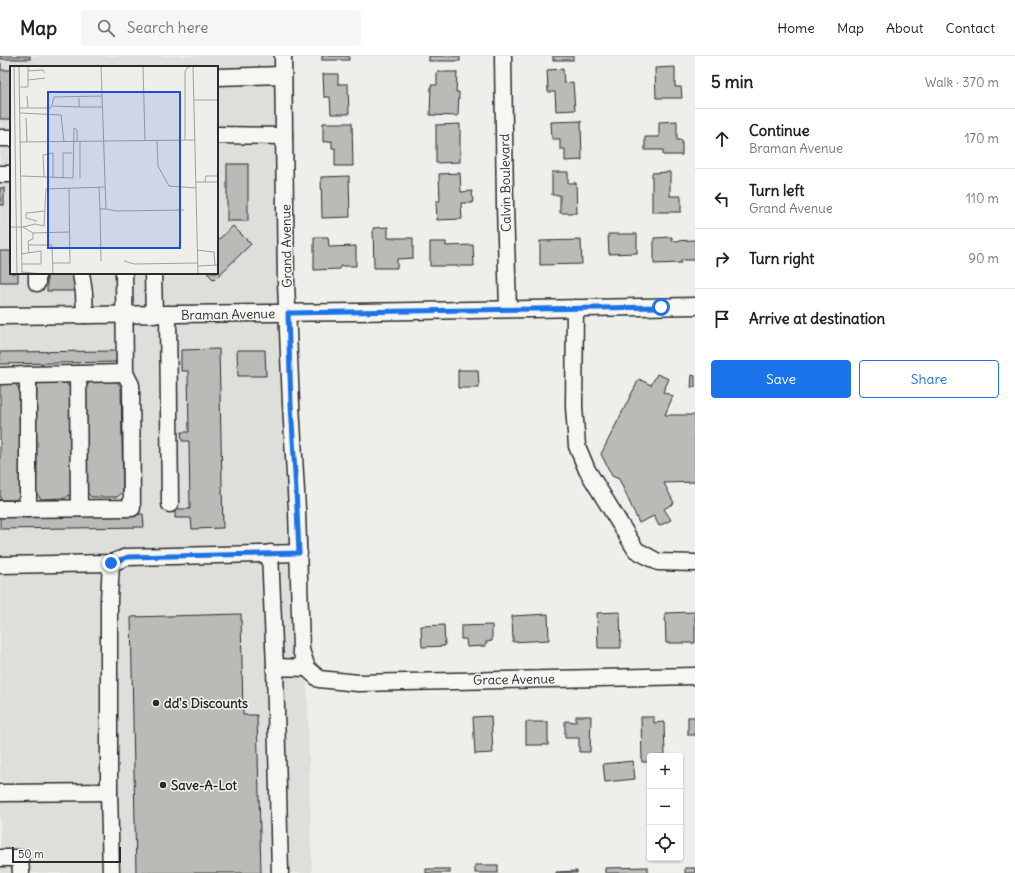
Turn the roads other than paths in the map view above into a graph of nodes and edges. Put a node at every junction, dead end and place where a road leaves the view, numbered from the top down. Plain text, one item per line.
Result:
1 (283, 56) edge
2 (503, 56) edge
3 (283, 75) junction
4 (218, 76) edge
5 (218, 135) edge
6 (284, 136) junction
7 (81, 274) edge
8 (124, 274) edge
9 (153, 274) edge
10 (695, 306) edge
11 (575, 308) junction
12 (508, 309) junction
13 (288, 313) junction
14 (85, 315) junction
15 (124, 315) junction
16 (161, 315) junction
17 (0, 316) edge
18 (125, 373) junction
19 (78, 374) junction
20 (28, 375) junction
21 (0, 376) edge
22 (170, 504) dead end
23 (79, 508) junction
24 (28, 509) junction
25 (0, 510) edge
26 (270, 553) junction
27 (299, 553) junction
28 (111, 563) junction
29 (695, 563) edge
30 (0, 565) edge
31 (275, 668) junction
32 (307, 668) junction
33 (695, 676) edge
34 (109, 792) junction
35 (0, 793) edge
36 (0, 858) edge
37 (20, 866) edge
38 (111, 873) edge
39 (280, 873) edge

1 - 3 street, Grand Avenue
2 - 12 street, Calvin Boulevard
3 - 4 street
3 - 6 street, Grand Avenue
5 - 6 street
6 - 13 street, Grand Avenue
7 - 14 street
8 - 15 street
9 - 16 street
10 - 11 street, Braman Avenue
11 - 12 street, Braman Avenue
11 - 29 street
12 - 13 street, Braman Avenue
13 - 16 street, Braman Avenue
13 - 27 street, Grand Avenue
14 - 15 street, Braman Avenue
14 - 17 street, Braman Avenue
15 - 16 street, Braman Avenue
15 - 18 street
16 - 22 street
18 - 19 street
18 - 23 street
19 - 20 street
19 - 23 street
20 - 21 street
20 - 24 street
23 - 24 street
24 - 25 street
26 - 27 street
26 - 28 street
26 - 31 street
27 - 32 street, Grand Avenue
28 - 30 street
28 - 34 street
31 - 32 street
31 - 39 street
32 - 33 street, Grace Avenue
34 - 35 street
34 - 38 street
36 - 37 street

